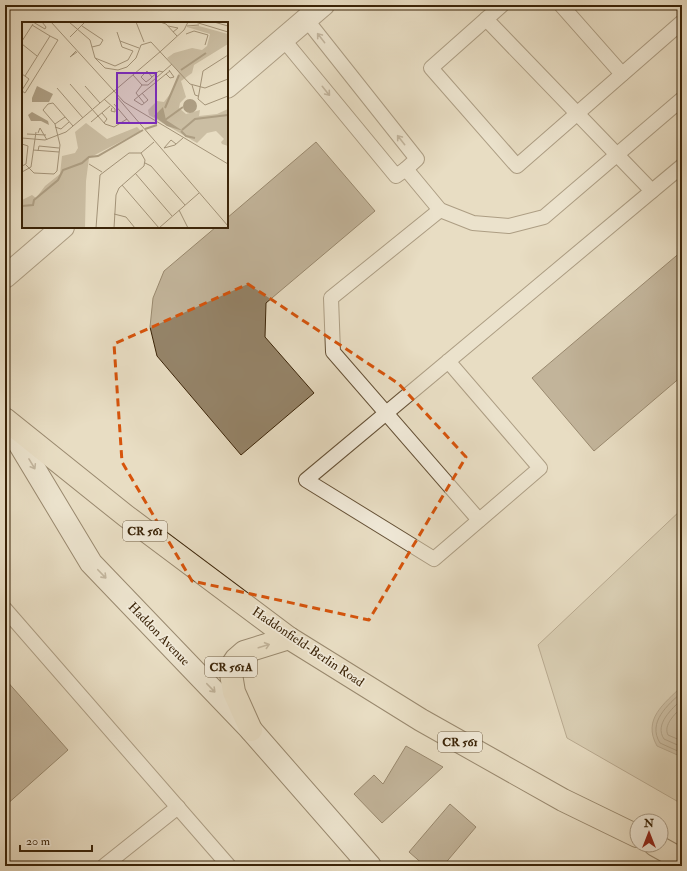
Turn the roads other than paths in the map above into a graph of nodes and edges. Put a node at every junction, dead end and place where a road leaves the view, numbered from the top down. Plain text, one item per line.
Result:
1 (323, 5) edge
2 (502, 5) edge
3 (561, 5) edge
4 (306, 19) junction
5 (486, 19) junction
6 (682, 22) edge
7 (283, 39) junction
8 (622, 74) junction
9 (228, 86) edge
10 (682, 99) edge
11 (577, 113) junction
12 (617, 154) junction
13 (682, 166) edge
14 (406, 169) junction
15 (652, 191) junction
16 (440, 210) junction
17 (62, 228) edge
18 (5, 277) edge
19 (448, 361) junction
20 (386, 413) junction
21 (5, 419) edge
22 (479, 520) junction
23 (5, 609) edge
24 (289, 638) junction
25 (251, 730) junction
26 (178, 807) junction
27 (629, 832) edge
28 (669, 853) edge
29 (682, 860) edge
30 (104, 866) edge
31 (229, 866) edge
32 (370, 866) edge

1 - 4 street
2 - 5 lane
3 - 8 lane
4 - 7 street
14 -> 4 lane
5 - 11 lane
5 - 11 lane
6 - 8 lane
7 - 9 street
7 -> 14 lane
8 - 11 lane
10 - 12 lane
11 - 12 lane
12 - 15 lane
12 - 16 lane
13 - 15 lane
14 - 16 lane
15 - 19 lane
16 - 20 lane
17 - 18 street
19 - 20 lane
19 - 22 lane
20 - 22 lane
20 - 22 lane
21 - 24 main road, Haddonfield-Berlin Road / CR 561
21 -> 25 street, Haddon Avenue / CR 561A
23 - 26 lane
25 -> 24 main road, CR 561A
24 - 27 main road, Haddonfield-Berlin Road / CR 561
25 - 32 street, Haddon Avenue / CR 561A
26 - 30 lane
26 - 31 lane
28 - 29 main road

